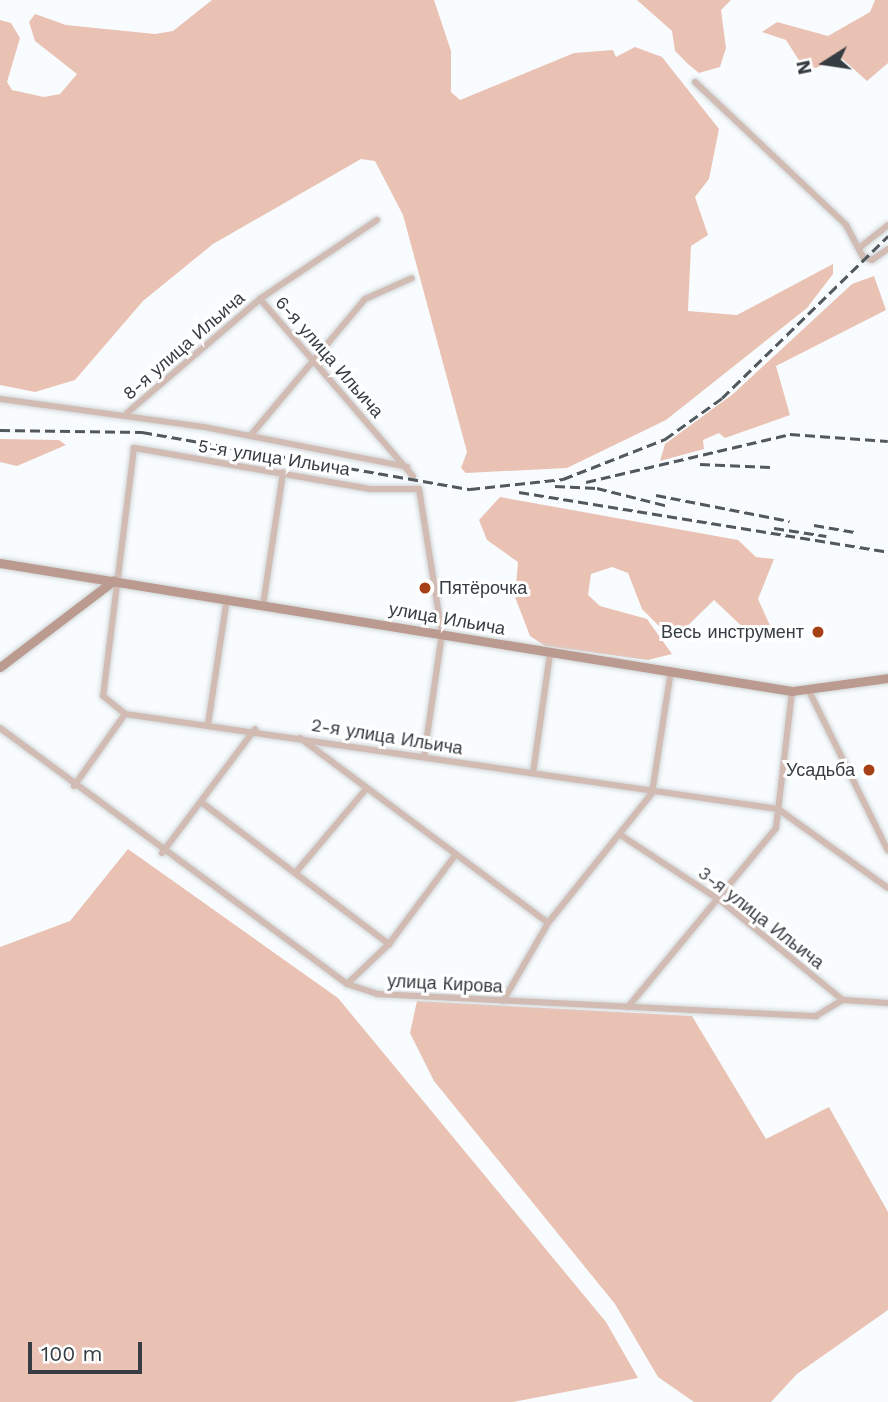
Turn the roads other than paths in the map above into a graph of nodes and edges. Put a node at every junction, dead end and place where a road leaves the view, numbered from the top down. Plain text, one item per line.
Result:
1 (695, 82) dead end
2 (377, 220) dead end
3 (888, 225) edge
4 (859, 248) junction
5 (888, 249) edge
6 (411, 278) dead end
7 (260, 299) junction
8 (315, 358) junction
9 (0, 398) edge
10 (125, 414) junction
11 (250, 436) junction
12 (407, 467) junction
13 (283, 473) junction
14 (413, 476) dead end
15 (0, 563) edge
16 (114, 580) junction
17 (227, 598) junction
18 (263, 604) junction
19 (442, 634) junction
20 (550, 653) junction
21 (0, 667) edge
22 (671, 670) junction
23 (888, 678) edge
24 (792, 691) junction
25 (808, 691) junction
26 (125, 713) junction
27 (208, 724) junction
28 (0, 728) edge
29 (255, 729) junction
30 (298, 737) junction
31 (424, 757) junction
32 (533, 773) junction
33 (74, 786) junction
34 (367, 788) junction
35 (652, 793) junction
36 (201, 802) junction
37 (778, 809) junction
38 (622, 836) junction
39 (888, 851) edge
40 (162, 853) junction
41 (456, 854) junction
42 (297, 871) junction
43 (888, 888) edge
44 (721, 901) junction
45 (548, 923) junction
46 (389, 944) junction
47 (347, 984) junction
48 (843, 1000) junction
49 (503, 1001) junction
50 (888, 1003) edge
51 (628, 1007) junction

1 - 4 street
2 - 7 street, 6-я улица Ильича
3 - 4 street
4 - 5 street
6 - 8 street
7 - 8 street, 6-я улица Ильича
7 - 10 street, 8-я улица Ильича
8 - 11 street
8 - 12 street, 6-я улица Ильича
9 - 10 street
10 - 11 street
11 - 12 street
12 - 14 street, 6-я улица Ильича
13 - 16 street, 5-я улица Ильича
13 - 18 street
13 - 19 street, 5-я улица Ильича
15 - 16 main road, улица Ильича
16 - 17 main road, улица Ильича
16 - 21 main road
16 - 26 street
17 - 18 main road, улица Ильича
17 - 27 street
18 - 19 main road, улица Ильича
19 - 20 main road, улица Ильича
19 - 31 street
20 - 22 main road, улица Ильича
20 - 32 street
22 - 24 main road, улица Ильича
22 - 35 street
23 - 25 main road, улица Ильича
24 - 25 main road, улица Ильича
24 - 37 street
25 - 39 street
26 - 27 street, 2-я улица Ильича
26 - 33 street
27 - 29 street, 2-я улица Ильича
28 - 33 street, улица Кирова
29 - 30 street, 2-я улица Ильича
29 - 36 street
30 - 31 street, 2-я улица Ильича
30 - 34 street
31 - 32 street, 2-я улица Ильича
32 - 35 street, 2-я улица Ильича
33 - 40 street, улица Кирова
34 - 41 street
34 - 42 street
35 - 37 street, 2-я улица Ильича
35 - 38 street
36 - 40 street
36 - 42 street
37 - 43 street, 2-я улица Ильича
37 - 44 street
38 - 44 street, 3-я улица Ильича
38 - 45 street
40 - 47 street, улица Кирова
41 - 45 street
41 - 46 street
42 - 46 street
44 - 48 street, 3-я улица Ильича
44 - 51 street
45 - 49 street
46 - 47 street
47 - 49 street, улица Кирова
48 - 50 street
48 - 51 street, улица Кирова
49 - 51 street, улица Кирова

